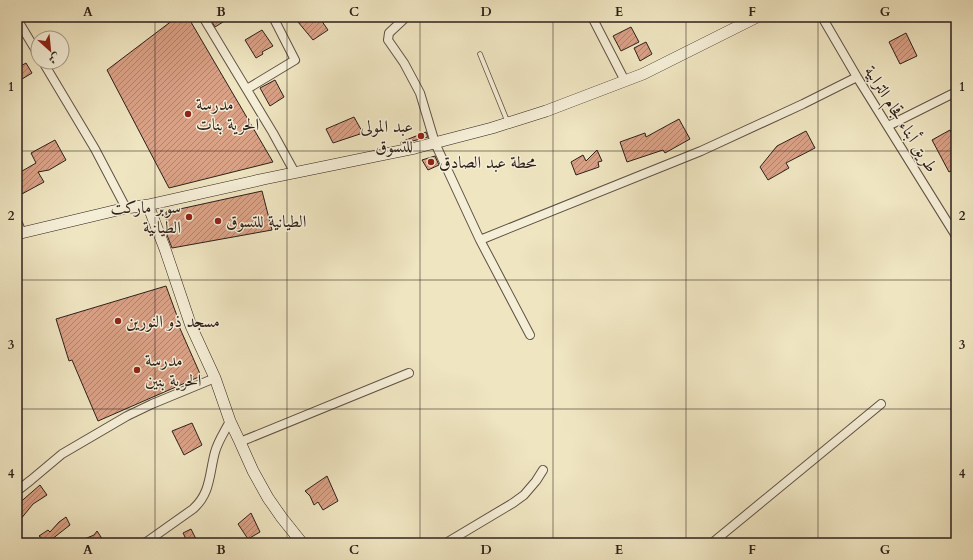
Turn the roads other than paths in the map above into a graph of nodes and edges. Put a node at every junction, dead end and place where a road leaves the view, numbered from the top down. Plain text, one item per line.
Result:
1 (203, 17) edge
2 (273, 17) edge
3 (404, 17) edge
4 (592, 17) edge
5 (757, 17) edge
6 (822, 17) edge
7 (17, 19) edge
8 (30, 41) edge
9 (480, 54) dead end
10 (48, 70) edge
11 (857, 77) junction
12 (625, 81) junction
13 (247, 89) junction
14 (956, 92) edge
15 (508, 124) junction
16 (888, 126) junction
17 (435, 143) junction
18 (295, 173) junction
19 (148, 205) junction
20 (126, 208) junction
21 (17, 221) edge
22 (19, 233) edge
23 (956, 236) edge
24 (480, 240) junction
25 (530, 335) dead end
26 (409, 373) dead end
27 (215, 378) junction
28 (881, 404) dead end
29 (230, 421) junction
30 (240, 442) junction
31 (543, 470) dead end
32 (17, 491) edge
33 (145, 543) edge
34 (302, 543) edge
35 (446, 543) edge
36 (712, 543) edge

1 - 13 street
2 - 13 street
3 - 17 street
4 - 12 street
5 - 12 street
6 - 11 street, طريق أبناء قجام الترابية
7 - 8 street
9 - 15 lane
10 - 20 street
11 - 16 street, طريق أبناء قجام الترابية
11 - 24 street
12 - 15 street
13 - 18 street
14 - 16 street
15 - 17 street
16 - 23 street, طريق أبناء قجام الترابية
17 - 18 street
17 - 24 street
18 - 19 street
19 - 20 street
19 - 27 street
20 - 22 street
21 - 22 street
24 - 25 street
26 - 30 street
27 - 29 street
27 - 32 street
28 - 36 street
29 - 30 street
29 - 33 street
30 - 34 street
31 - 35 street

